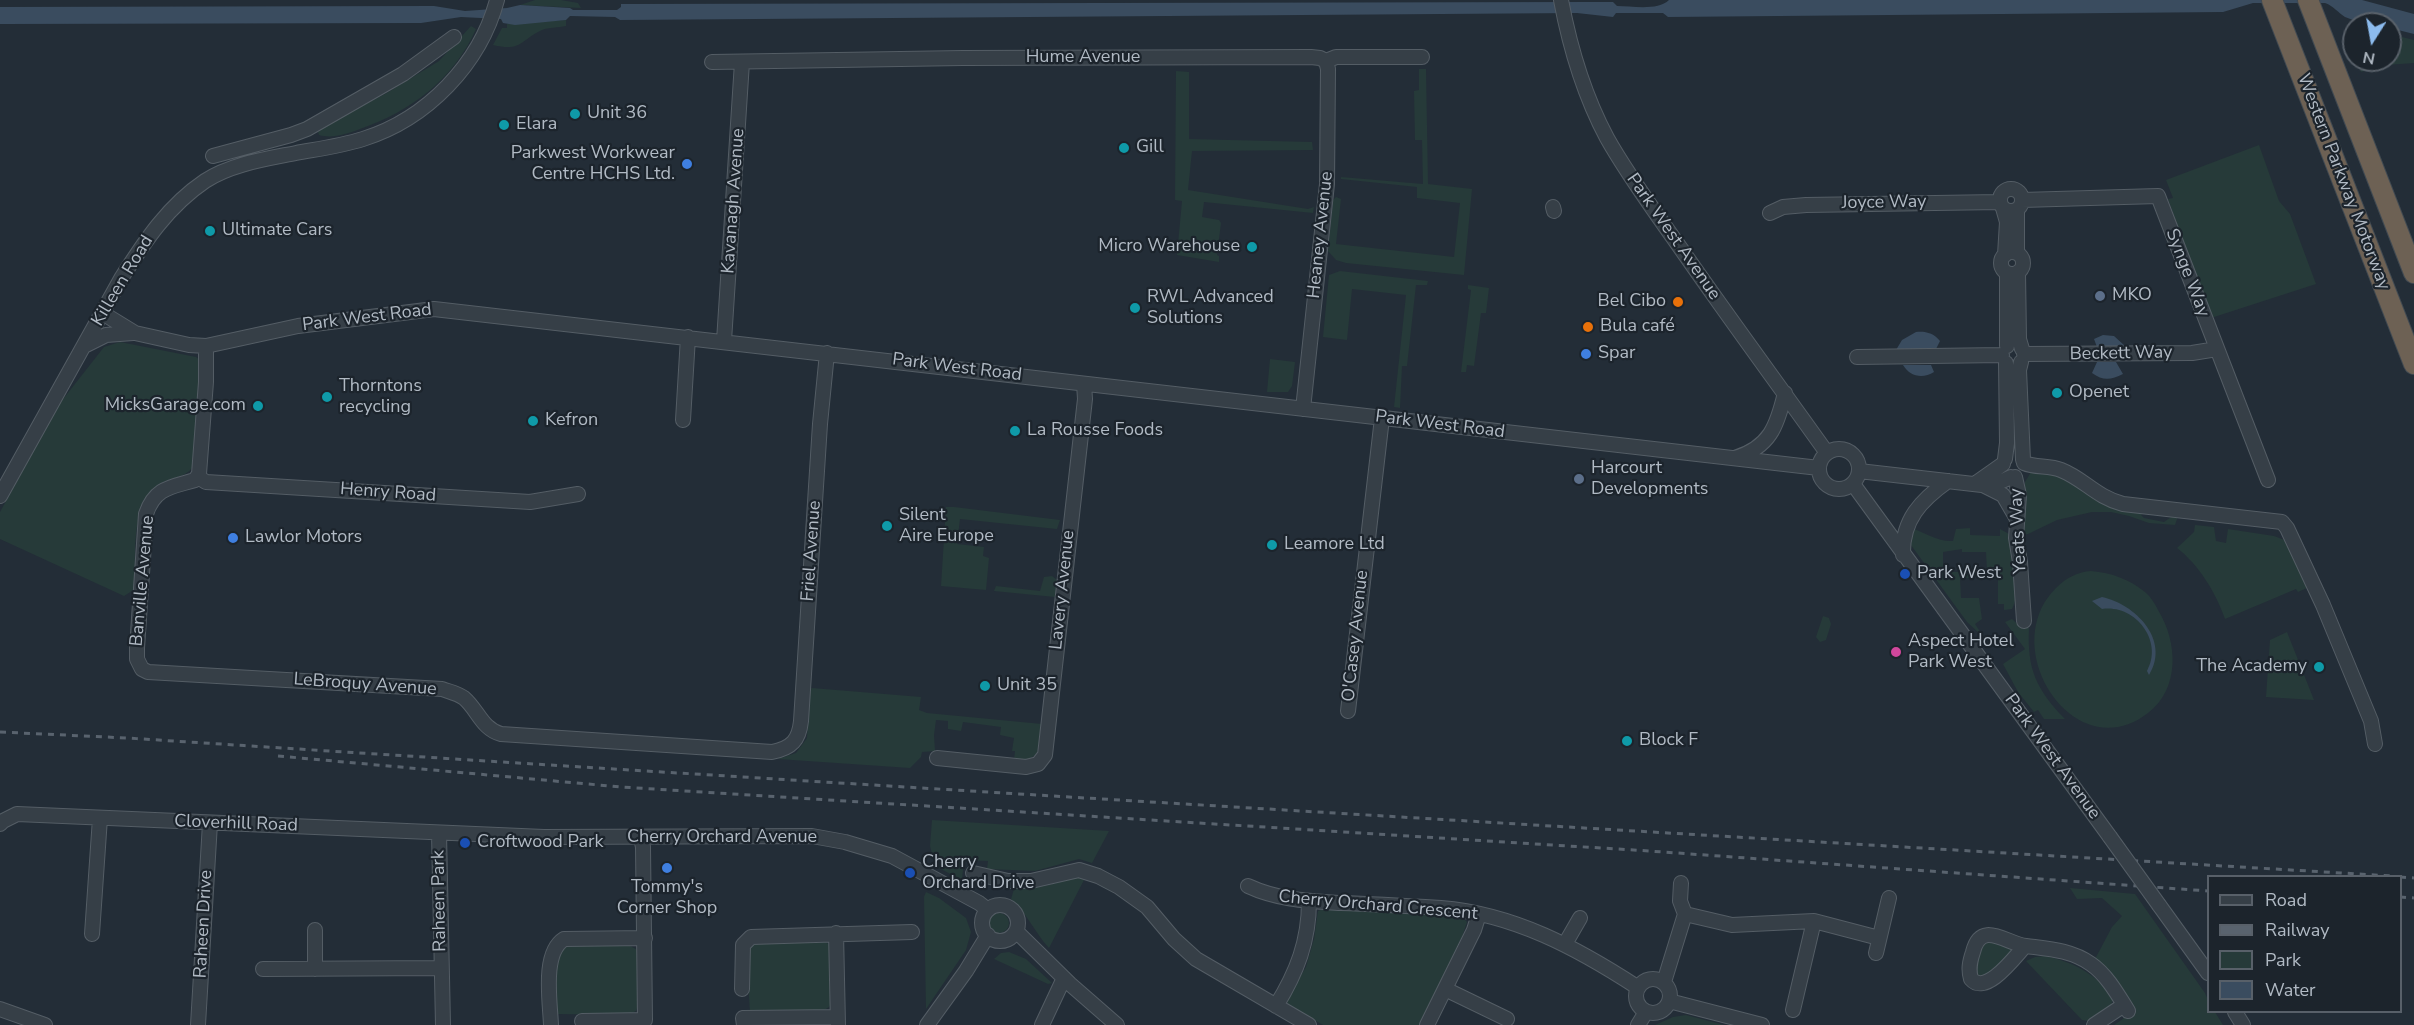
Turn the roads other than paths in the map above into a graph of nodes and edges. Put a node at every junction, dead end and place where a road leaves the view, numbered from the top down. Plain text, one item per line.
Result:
1 (497, 0) edge
2 (1561, 0) edge
3 (2272, 0) edge
4 (2308, 0) edge
5 (453, 37) dead end
6 (1422, 57) dead end
7 (1326, 61) junction
8 (712, 62) dead end
9 (742, 62) junction
10 (307, 129) junction
11 (316, 149) junction
12 (213, 156) dead end
13 (2158, 196) joint
14 (2010, 205) junction
15 (1770, 213) dead end
16 (2013, 273) junction
17 (2414, 273) edge
18 (104, 314) junction
19 (135, 333) junction
20 (688, 337) junction
21 (724, 341) junction
22 (85, 345) junction
23 (206, 346) junction
24 (2217, 349) junction
25 (827, 353) junction
26 (2005, 354) junction
27 (2022, 355) junction
28 (1857, 357) dead end
29 (2414, 364) edge
30 (1084, 384) junction
31 (1785, 393) junction
32 (1303, 409) junction
33 (1382, 418) junction
34 (682, 420) dead end
35 (1827, 453) junction
36 (1733, 458) junction
37 (2004, 462) junction
38 (2024, 462) junction
39 (1819, 468) junction
40 (198, 477) junction
41 (2013, 477) junction
42 (1856, 478) junction
43 (2268, 480) dead end
44 (1948, 481) junction
45 (1979, 484) junction
46 (578, 494) dead end
47 (0, 496) edge
48 (2017, 519) junction
49 (1903, 555) junction
50 (2024, 621) dead end
51 (139, 666) joint
52 (1348, 711) dead end
53 (2375, 744) dead end
54 (790, 746) joint
55 (937, 758) dead end
56 (100, 818) junction
57 (210, 823) junction
58 (0, 824) edge
59 (439, 832) junction
60 (476, 834) joint
61 (641, 838) junction
62 (973, 873) dead end
63 (1008, 881) junction
64 (1681, 883) dead end
65 (1248, 886) dead end
66 (1889, 898) dead end
67 (1309, 901) junction
68 (994, 907) junction
69 (1479, 914) junction
70 (1685, 914) junction
71 (1580, 918) dead end
72 (1814, 921) junction
73 (315, 930) dead end
74 (1016, 931) junction
75 (912, 932) dead end
76 (836, 933) junction
77 (92, 934) dead end
78 (988, 936) junction
79 (645, 938) junction
80 (1879, 938) junction
81 (1565, 944) junction
82 (2025, 946) dead end
83 (1876, 952) dead end
84 (441, 968) junction
85 (263, 969) dead end
86 (315, 969) junction
87 (2207, 972) edge
88 (1064, 978) junction
89 (1664, 982) junction
90 (1637, 987) junction
91 (742, 989) dead end
92 (1445, 989) junction
93 (1669, 1001) junction
94 (1276, 1006) junction
95 (0, 1009) edge
96 (1793, 1010) dead end
97 (1646, 1012) junction
98 (1506, 1019) dead end
99 (582, 1021) dead end
100 (838, 1021) edge
101 (45, 1025) edge
102 (198, 1025) edge
103 (443, 1025) edge
104 (551, 1025) edge
105 (744, 1025) edge
106 (927, 1025) edge
107 (1042, 1025) edge
108 (1117, 1025) edge
109 (1309, 1025) edge
110 (1427, 1025) edge
111 (1638, 1025) edge
112 (1762, 1025) edge
113 (2094, 1025) edge

1 - 11 street, Killeen Road
2 - 31 street, Park West Avenue
3 - 29 highway, Western Parkway Motorway
4 - 17 highway, Western Parkway Motorway
5 - 10 street
6 - 7 street, Hume Avenue
7 - 9 street, Hume Avenue
7 - 32 street, Heaney Avenue
8 - 9 street, Hume Avenue
9 - 21 street, Kavanagh Avenue
10 - 11 street
10 - 12 street
11 - 18 street, Killeen Road
13 - 14 street, Joyce Way
13 - 24 street, Synge Way
14 - 15 street, Joyce Way
14 - 16 street
16 - 26 street
16 - 27 street
18 - 19 street, Park West Road
18 - 22 street, Killeen Road
19 - 22 street
19 - 23 street, Park West Road
20 - 21 street, Park West Road
20 - 23 street, Park West Road
20 - 34 street
21 - 25 street, Park West Road
22 - 47 street, Killeen Road
23 - 40 street
24 - 27 street, Beckett Way
24 - 43 street, Synge Way
25 - 30 street, Park West Road
25 - 54 street, Friel Avenue
26 - 27 street
26 - 27 street
26 - 28 street
26 - 37 street
27 - 38 street
30 - 32 street, Park West Road
30 - 55 street, Lavery Avenue
31 - 35 street, Park West Avenue
31 - 36 street
32 - 33 street, Park West Road
33 - 36 street, Park West Road
33 - 52 street, O'Casey Avenue
35 - 39 street
35 - 42 street
36 - 39 street, Park West Road
37 - 38 street
37 - 41 street
37 - 45 street
38 - 41 street
38 - 53 street
39 - 42 street
40 - 46 street, Henry Road
40 - 51 street, Banville Avenue
41 - 45 street
41 - 48 street, Yeats Way
42 - 44 street
42 - 49 street, Park West Avenue
44 - 45 street
44 - 49 street
45 - 48 street
48 - 50 street, Yeats Way
49 - 87 street, Park West Avenue, bridge
51 - 54 street, LeBroquy Avenue
56 - 57 street, Cloverhill Road
56 - 58 street, Cloverhill Road
56 - 77 street
57 - 59 street, Cloverhill Road
57 - 102 street, Raheen Drive
59 - 60 street, Cloverhill Road
59 - 84 street, Raheen Park
60 - 61 street, Cherry Orchard Avenue
61 - 68 street, Cherry Orchard Avenue
61 - 79 street
62 - 63 street
63 - 68 street
63 - 94 street
64 - 70 street
65 - 67 street, Cherry Orchard Crescent
66 - 80 street
67 - 69 street, Cherry Orchard Crescent
67 - 94 street
68 - 74 street
68 - 78 street
69 - 81 street, Cherry Orchard Crescent
69 - 92 street
70 - 72 street
70 - 89 street
71 - 81 street
72 - 80 street
72 - 96 street
73 - 86 street
74 - 78 street
74 - 88 street
75 - 76 street
76 - 91 street
76 - 100 street
78 - 106 street
79 - 99 street
79 - 104 street
80 - 83 street
81 - 90 street, Cherry Orchard Crescent
82 - 113 street
84 - 86 street, Raheen Park
84 - 103 street, Raheen Park
85 - 86 street, Raheen Park
88 - 107 street
88 - 108 street
89 - 90 street
89 - 93 street
90 - 97 street
92 - 98 street
92 - 110 street
93 - 97 street
93 - 112 street
94 - 109 street
95 - 101 street
97 - 111 street
100 - 105 street

